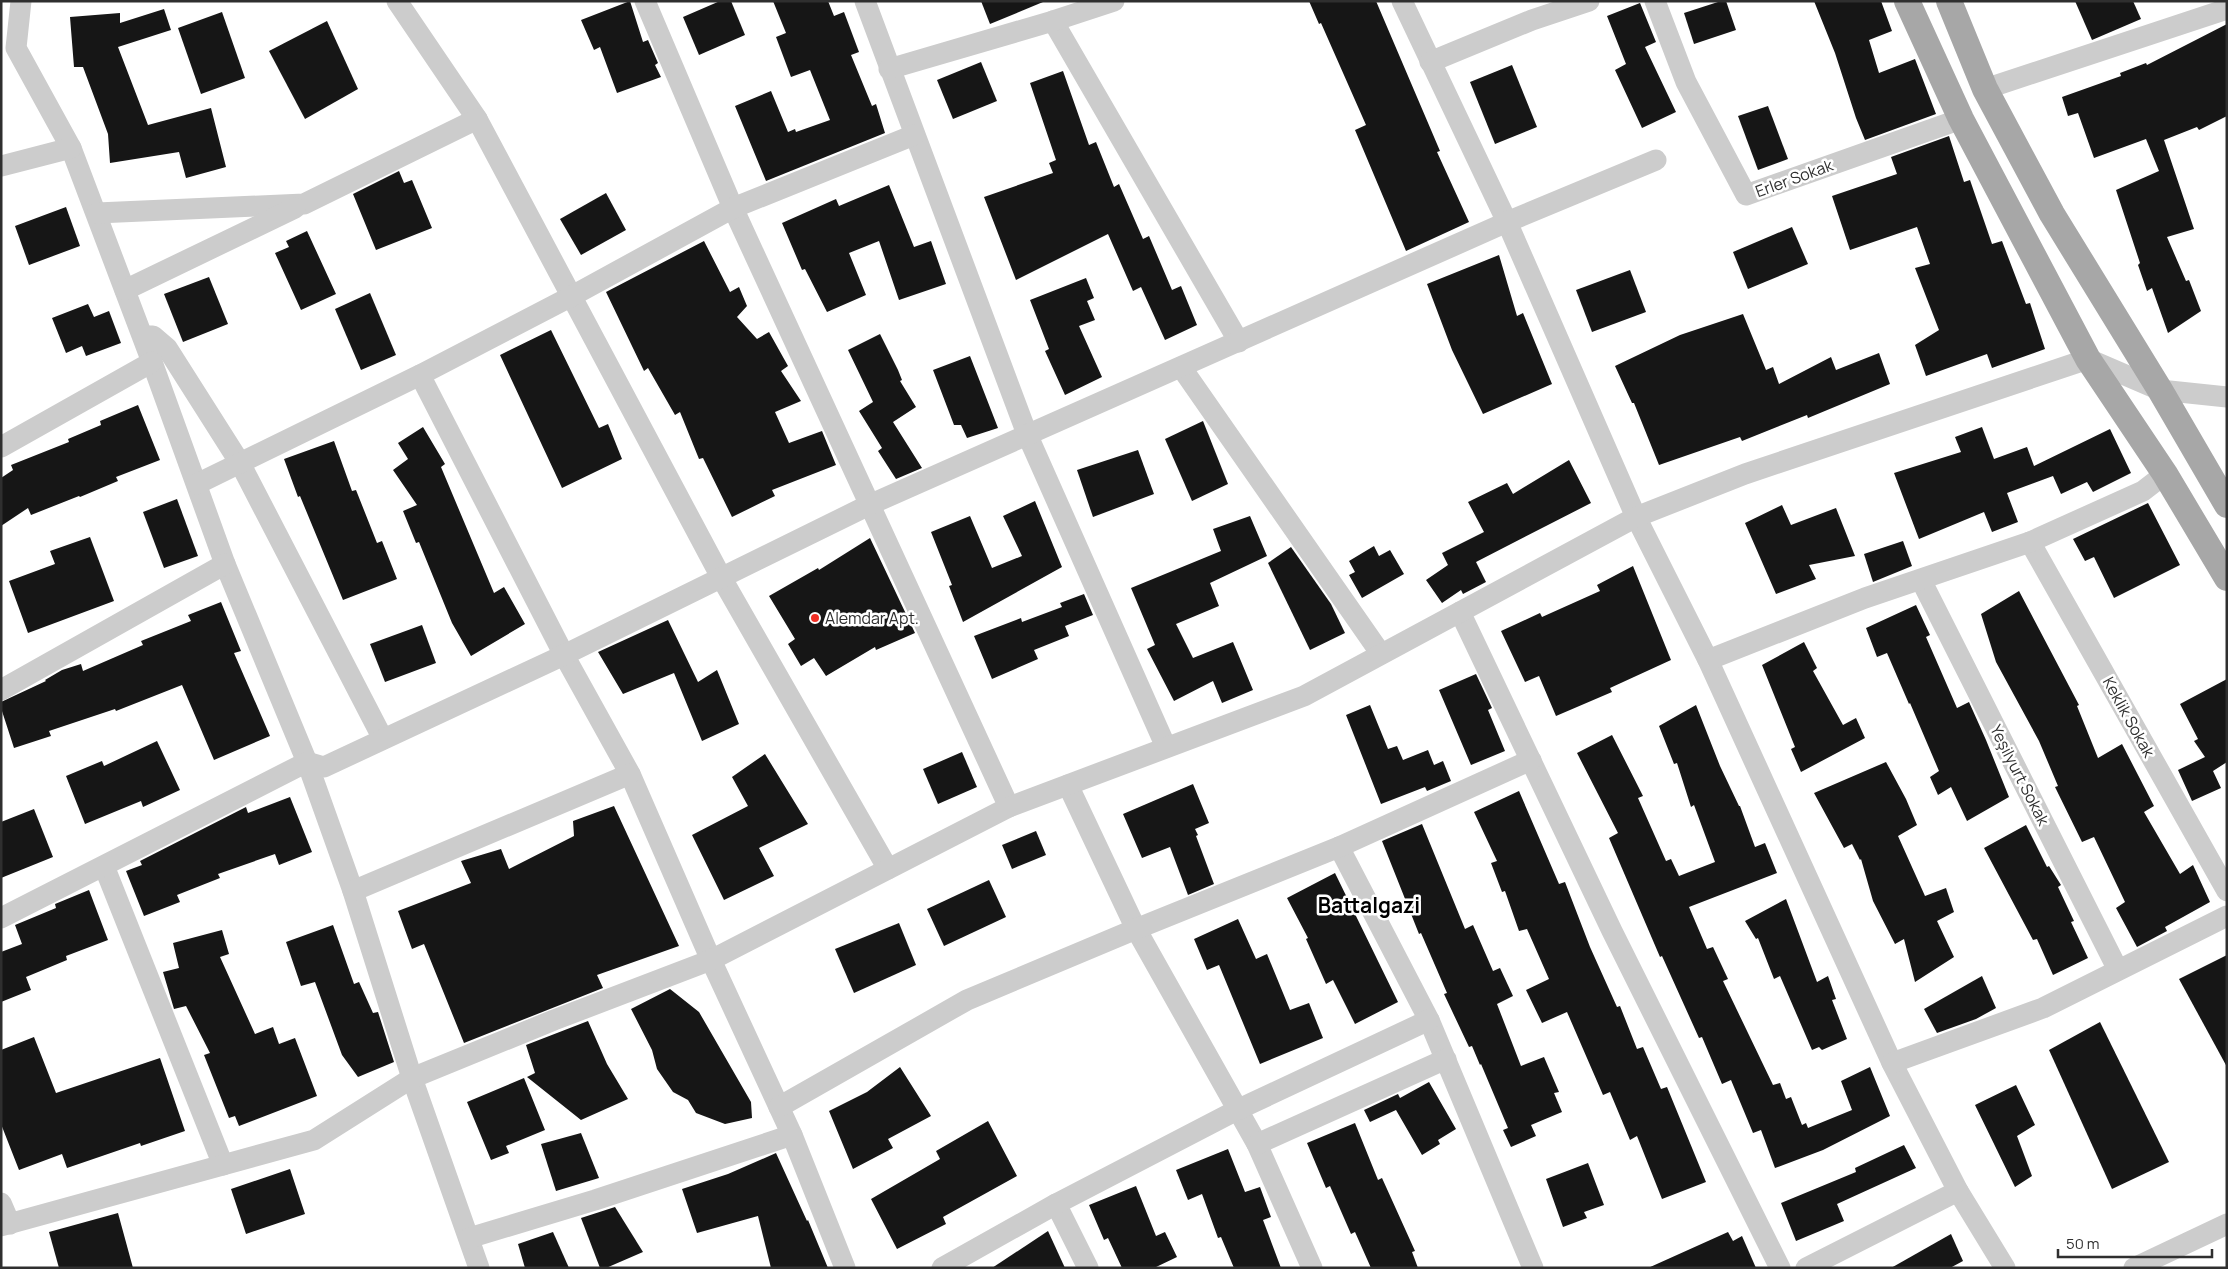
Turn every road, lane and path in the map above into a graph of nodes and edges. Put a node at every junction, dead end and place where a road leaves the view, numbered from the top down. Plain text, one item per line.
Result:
1 (22, 1) edge
2 (397, 1) edge
3 (645, 1) edge
4 (865, 1) edge
5 (1114, 1) edge
6 (1402, 1) edge
7 (1589, 1) edge
8 (1655, 1) edge
9 (1907, 1) edge
10 (1949, 1) edge
11 (2227, 9) edge
12 (1053, 21) junction
13 (1430, 62) junction
14 (889, 69) junction
15 (1985, 89) junction
16 (477, 119) junction
17 (1961, 119) junction
18 (914, 135) junction
19 (71, 148) junction
20 (1656, 160) dead end
21 (1, 166) edge
22 (304, 204) junction
23 (733, 208) junction
24 (97, 214) junction
25 (1507, 222) junction
26 (126, 290) junction
27 (572, 296) junction
28 (143, 336) junction
29 (1239, 342) junction
30 (2088, 359) junction
31 (152, 362) junction
32 (1181, 367) junction
33 (420, 375) junction
34 (2160, 390) junction
35 (2225, 397) edge
36 (1027, 434) junction
37 (1, 447) edge
38 (240, 463) junction
39 (2165, 474) junction
40 (197, 484) junction
41 (869, 505) junction
42 (2227, 505) edge
43 (1636, 517) junction
44 (2030, 542) junction
45 (225, 564) junction
46 (721, 577) junction
47 (2227, 578) edge
48 (1921, 580) junction
49 (1460, 612) junction
50 (1381, 654) junction
51 (564, 655) junction
52 (1708, 660) junction
53 (1, 690) edge
54 (383, 739) junction
55 (1166, 747) junction
56 (1531, 760) junction
57 (307, 762) junction
58 (630, 774) junction
59 (1068, 785) junction
60 (1009, 808) junction
61 (1339, 847) junction
62 (104, 866) junction
63 (888, 869) junction
64 (353, 891) junction
65 (2227, 892) edge
66 (2227, 916) edge
67 (1, 918) edge
68 (1136, 929) junction
69 (710, 960) junction
70 (2118, 970) junction
71 (1429, 1020) junction
72 (1446, 1058) junction
73 (1892, 1063) junction
74 (412, 1078) junction
75 (779, 1106) junction
76 (1239, 1110) junction
77 (792, 1135) junction
78 (1257, 1144) junction
79 (223, 1166) junction
80 (1958, 1191) junction
81 (1, 1203) edge
82 (1056, 1204) junction
83 (2227, 1224) edge
84 (6, 1225) edge
85 (469, 1238) junction
86 (479, 1268) edge
87 (845, 1268) edge
88 (942, 1268) edge
89 (1088, 1268) edge
90 (1312, 1268) edge
91 (1533, 1268) edge
92 (1780, 1268) edge
93 (1806, 1268) edge
94 (2005, 1268) edge
95 (2134, 1268) edge

1 - 19 street
2 - 16 street
3 - 23 street
4 - 14 street
5 - 12 street
6 - 13 street
7 - 13 street
8 - 17 street, Erler Sokak
9 - 17 main road
10 - 15 main road
11 - 15 street
12 - 14 street
12 - 29 street
13 - 25 street
14 - 18 street
15 - 34 main road
16 - 22 street
16 - 27 street
17 - 30 main road
18 - 23 street
18 - 36 street
19 - 21 street
19 - 24 street
20 - 25 street
22 - 24 street
22 - 26 street
23 - 27 street
23 - 41 street
24 - 26 street
25 - 29 street
25 - 43 street
26 - 28 street
27 - 33 street
27 - 46 street
28 - 31 street
28 - 38 street
29 - 32 street
30 - 34 street
30 - 39 main road
30 - 43 street
31 - 37 street
31 - 40 street
32 - 36 street
32 - 50 street
33 - 38 street
33 - 51 street
34 - 35 street
34 - 42 main road
36 - 41 street
36 - 55 street
38 - 40 street
38 - 54 street
39 - 44 street
39 - 47 main road
40 - 45 street
41 - 46 street
41 - 60 street
43 - 49 street
43 - 52 street
44 - 48 street
44 - 65 street, Keklik Sokak
45 - 53 street
45 - 57 street
46 - 51 street
46 - 63 street
48 - 52 street
48 - 70 street, Yeşilyurt Sokak
49 - 50 street
49 - 56 street
50 - 55 street
51 - 54 street
51 - 58 street
52 - 73 street
54 - 57 street
55 - 59 street
56 - 61 street
56 - 92 street
57 - 62 street
57 - 64 street
58 - 64 street
58 - 69 street
59 - 60 street
59 - 68 street
60 - 63 street
61 - 68 street
61 - 71 street
62 - 67 street
62 - 79 street
63 - 69 street
64 - 74 street
66 - 70 street
68 - 75 street
68 - 76 street
69 - 74 street
69 - 75 street
70 - 73 street
71 - 72 street
71 - 76 street
72 - 78 street
72 - 91 street
73 - 80 street
74 - 79 street
74 - 85 street
75 - 77 street
76 - 78 street
76 - 82 street
77 - 85 street
77 - 87 street
78 - 90 street
79 - 84 street
80 - 93 street
80 - 94 street
81 - 84 street
82 - 88 street
82 - 89 street
83 - 95 street
85 - 86 street

